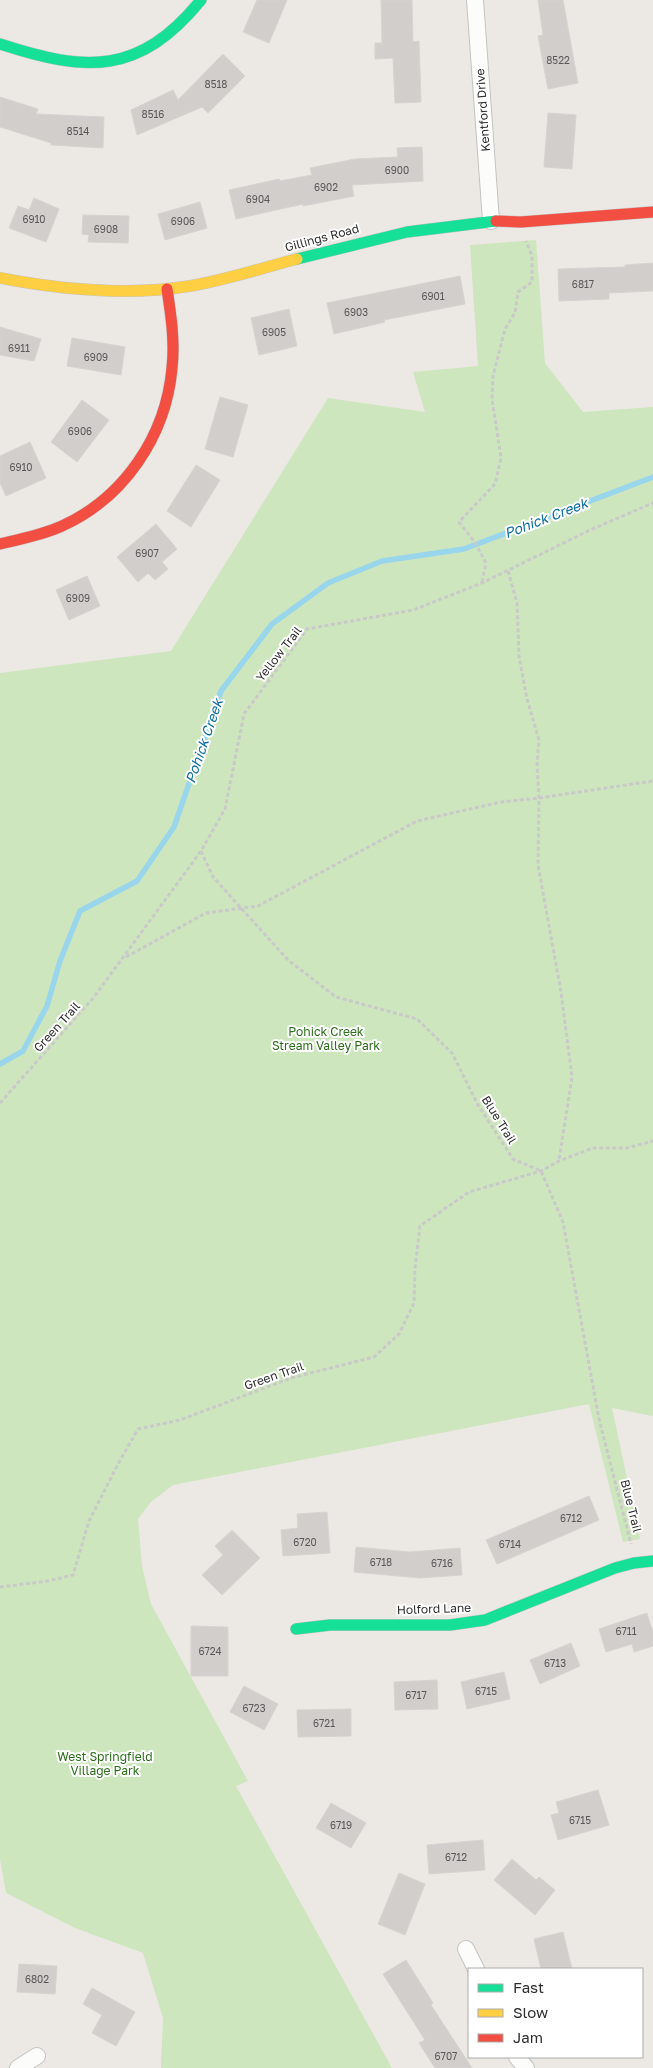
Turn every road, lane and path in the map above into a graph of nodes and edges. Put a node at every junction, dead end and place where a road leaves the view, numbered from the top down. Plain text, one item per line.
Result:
1 (201, 0) edge
2 (475, 0) edge
3 (0, 44) edge
4 (653, 212) edge
5 (490, 221) junction
6 (521, 222) junction
7 (0, 278) edge
8 (168, 289) junction
9 (653, 503) edge
10 (0, 544) edge
11 (508, 571) junction
12 (482, 582) junction
13 (653, 780) edge
14 (539, 798) junction
15 (201, 851) junction
16 (243, 908) junction
17 (123, 959) junction
18 (0, 1103) edge
19 (653, 1141) edge
20 (558, 1161) junction
21 (541, 1171) junction
22 (653, 1561) edge
23 (634, 1563) junction
24 (0, 1588) edge
25 (296, 1629) dead end
26 (466, 1949) dead end
27 (476, 1968) edge
28 (38, 2056) dead end
29 (518, 2058) edge
30 (18, 2068) edge
31 (526, 2068) edge

1 - 3 street
2 - 5 street, Kentford Drive
4 - 6 street, Gillings Road
5 - 6 street, Gillings Road
5 - 8 street, Gillings Road
6 - 12 path
7 - 8 street, Gillings Road
8 - 10 street
9 - 11 path, Yellow Trail
11 - 12 path, Yellow Trail
11 - 14 path
12 - 15 path, Yellow Trail
13 - 14 path
14 - 16 path
14 - 20 path
15 - 16 path, Blue Trail
15 - 17 path, Yellow Trail
16 - 17 path
16 - 21 path, Blue Trail
17 - 18 path, Green Trail
19 - 20 path
20 - 21 path
21 - 23 path, Blue Trail
21 - 24 path, Green Trail
22 - 23 street, Holford Lane
23 - 25 street, Holford Lane
26 - 27 street
28 - 30 street
29 - 31 street

